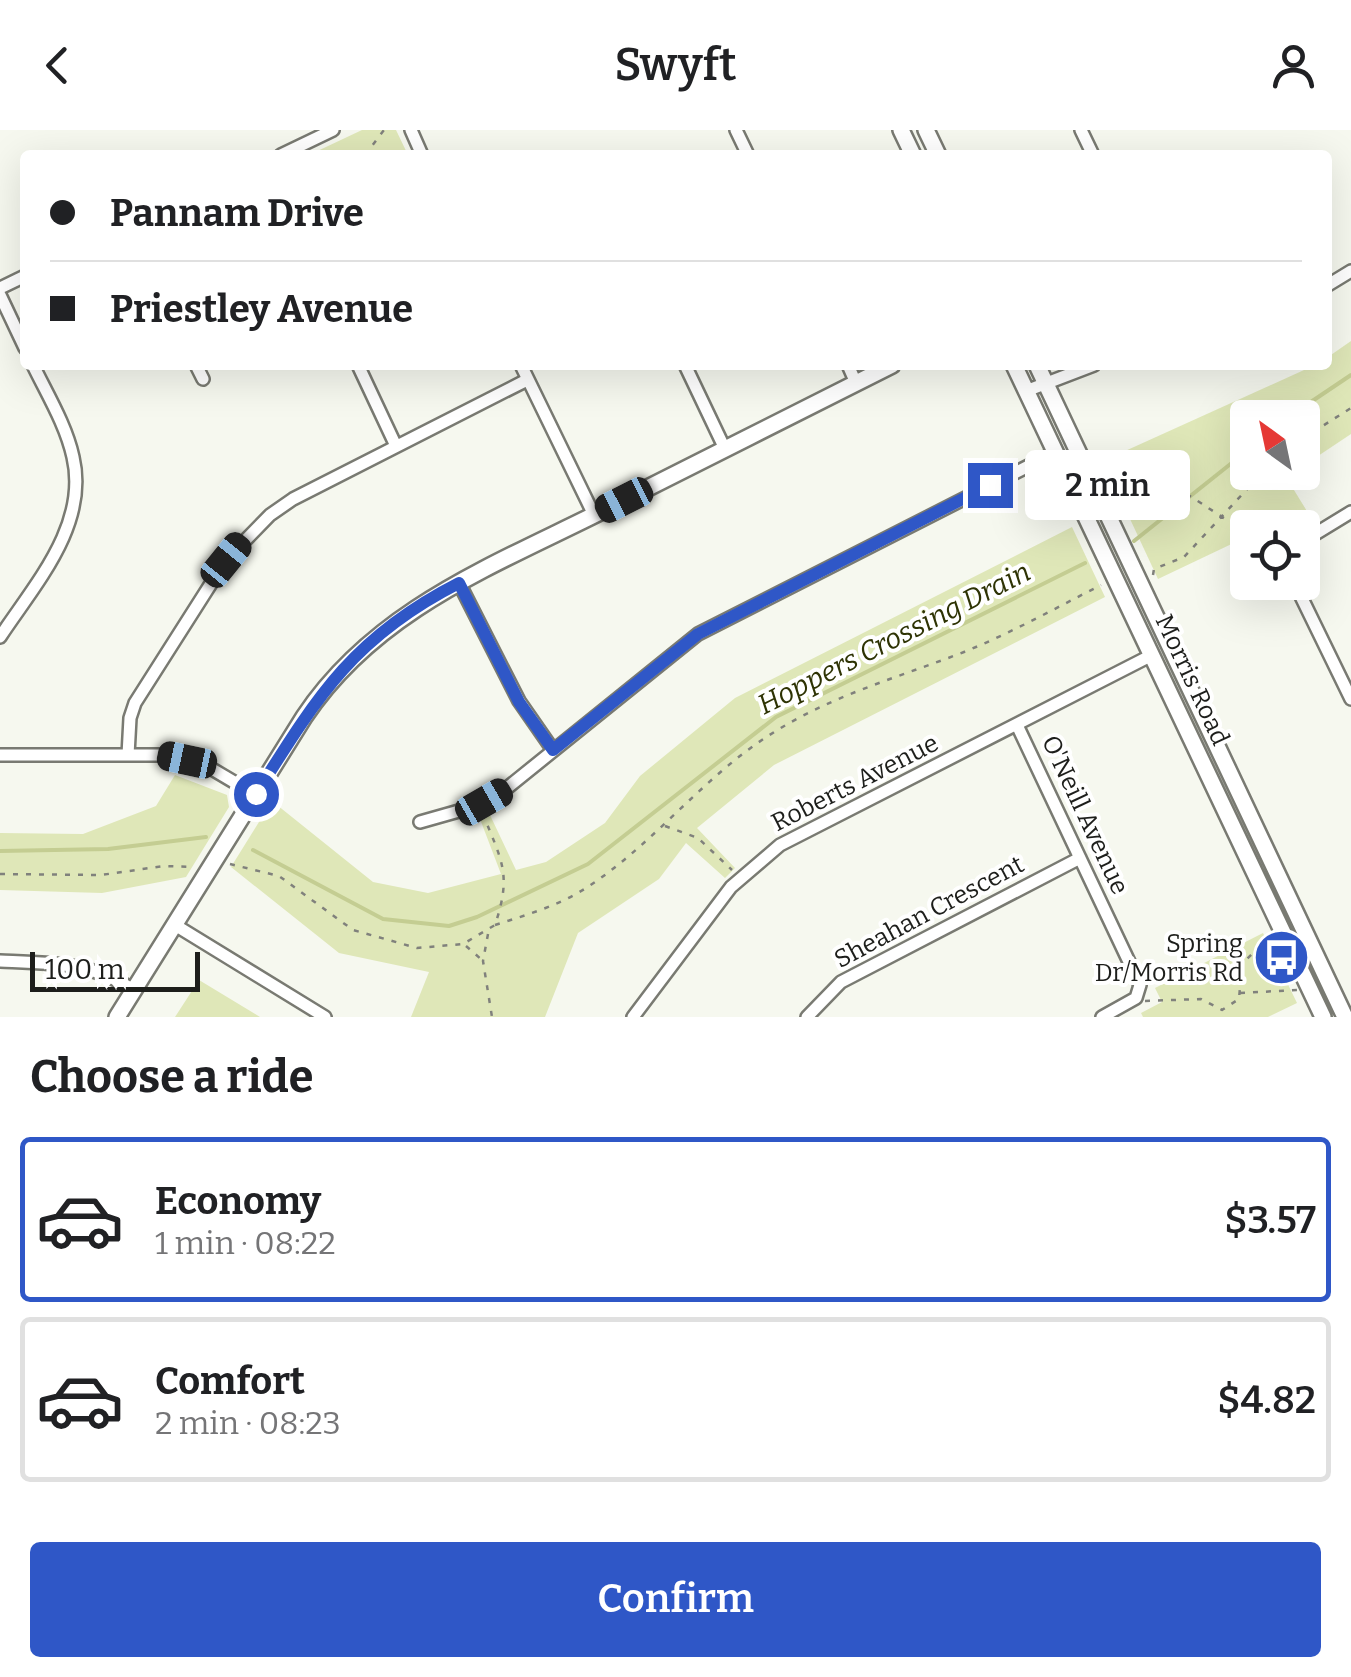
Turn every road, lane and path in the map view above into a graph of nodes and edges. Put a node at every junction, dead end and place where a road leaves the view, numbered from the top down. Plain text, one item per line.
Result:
1 (334, 130) edge
2 (384, 130) edge
3 (291, 150) edge
4 (369, 150) edge
5 (0, 292) edge
6 (20, 337) edge
7 (35, 370) edge
8 (198, 370) edge
9 (360, 370) edge
10 (523, 370) edge
11 (687, 370) edge
12 (850, 370) edge
13 (882, 370) edge
14 (1016, 370) edge
15 (1039, 370) edge
16 (1079, 370) edge
17 (203, 380) dead end
18 (528, 380) junction
19 (1044, 382) junction
20 (856, 383) junction
21 (1026, 391) junction
22 (1351, 408) edge
23 (1320, 428) edge
24 (396, 446) junction
25 (725, 449) junction
26 (1056, 452) junction
27 (1103, 463) dead end
28 (1246, 490) edge
29 (1351, 512) edge
30 (594, 515) junction
31 (1219, 519) junction
32 (1230, 524) edge
33 (1320, 531) edge
34 (1141, 580) junction
35 (459, 583) junction
36 (1120, 586) junction
37 (1303, 600) edge
38 (0, 637) edge
39 (1170, 647) junction
40 (1152, 655) junction
41 (1351, 699) edge
42 (1017, 725) junction
43 (553, 750) junction
44 (0, 755) edge
45 (128, 755) junction
46 (256, 794) junction
47 (482, 814) dead end
48 (420, 822) dead end
49 (663, 826) junction
50 (1080, 858) junction
51 (214, 863) junction
52 (733, 871) dead end
53 (0, 874) edge
54 (175, 924) junction
55 (494, 925) junction
56 (1280, 926) junction
57 (488, 932) junction
58 (463, 944) junction
59 (0, 961) edge
60 (483, 961) junction
61 (1310, 989) junction
62 (134, 990) junction
63 (1238, 993) junction
64 (1133, 1000) junction
65 (118, 1017) edge
66 (325, 1017) edge
67 (492, 1017) edge
68 (633, 1017) edge
69 (807, 1017) edge
70 (1102, 1017) edge
71 (1323, 1017) edge
72 (1344, 1017) edge

1 - 3 street
2 - 4 path
5 - 6 street
7 - 38 street
8 - 17 street
9 - 24 street
10 - 18 street
11 - 25 street
12 - 20 street
13 - 20 street
14 - 21 street, Morris Road
15 - 19 street, Morris Road
16 - 19 street
18 - 24 street
18 - 30 street
19 - 21 street
19 - 34 street, Morris Road
20 - 25 street
21 - 26 street, Morris Road
22 - 23 path
24 - 45 street
25 - 30 street
26 - 36 street, Morris Road
26 - 43 street
27 - 31 path
28 - 31 path
29 - 33 street
30 - 35 street
31 - 32 path
31 - 34 path
34 - 39 street, Morris Road
35 - 43 street
35 - 46 street
36 - 40 street, Morris Road
36 - 49 path
37 - 41 street
39 - 40 street
39 - 72 street, Morris Road
40 - 42 street, Roberts Avenue
40 - 56 street, Morris Road
42 - 50 street, O'Neill Avenue
42 - 68 street, Roberts Avenue
43 - 48 street
44 - 45 street
45 - 46 street
46 - 51 street
47 - 55 path
49 - 52 path
49 - 55 path
50 - 64 street, O'Neill Avenue
50 - 69 street, Sheahan Crescent
51 - 53 path
51 - 54 street
51 - 58 path
54 - 62 street
54 - 66 street
55 - 57 path
56 - 61 street, Morris Road
56 - 63 path
57 - 58 path
57 - 60 path
58 - 60 path
59 - 62 street
60 - 67 path
61 - 63 path
61 - 71 street, Morris Road
62 - 65 street
63 - 64 path
64 - 70 street

